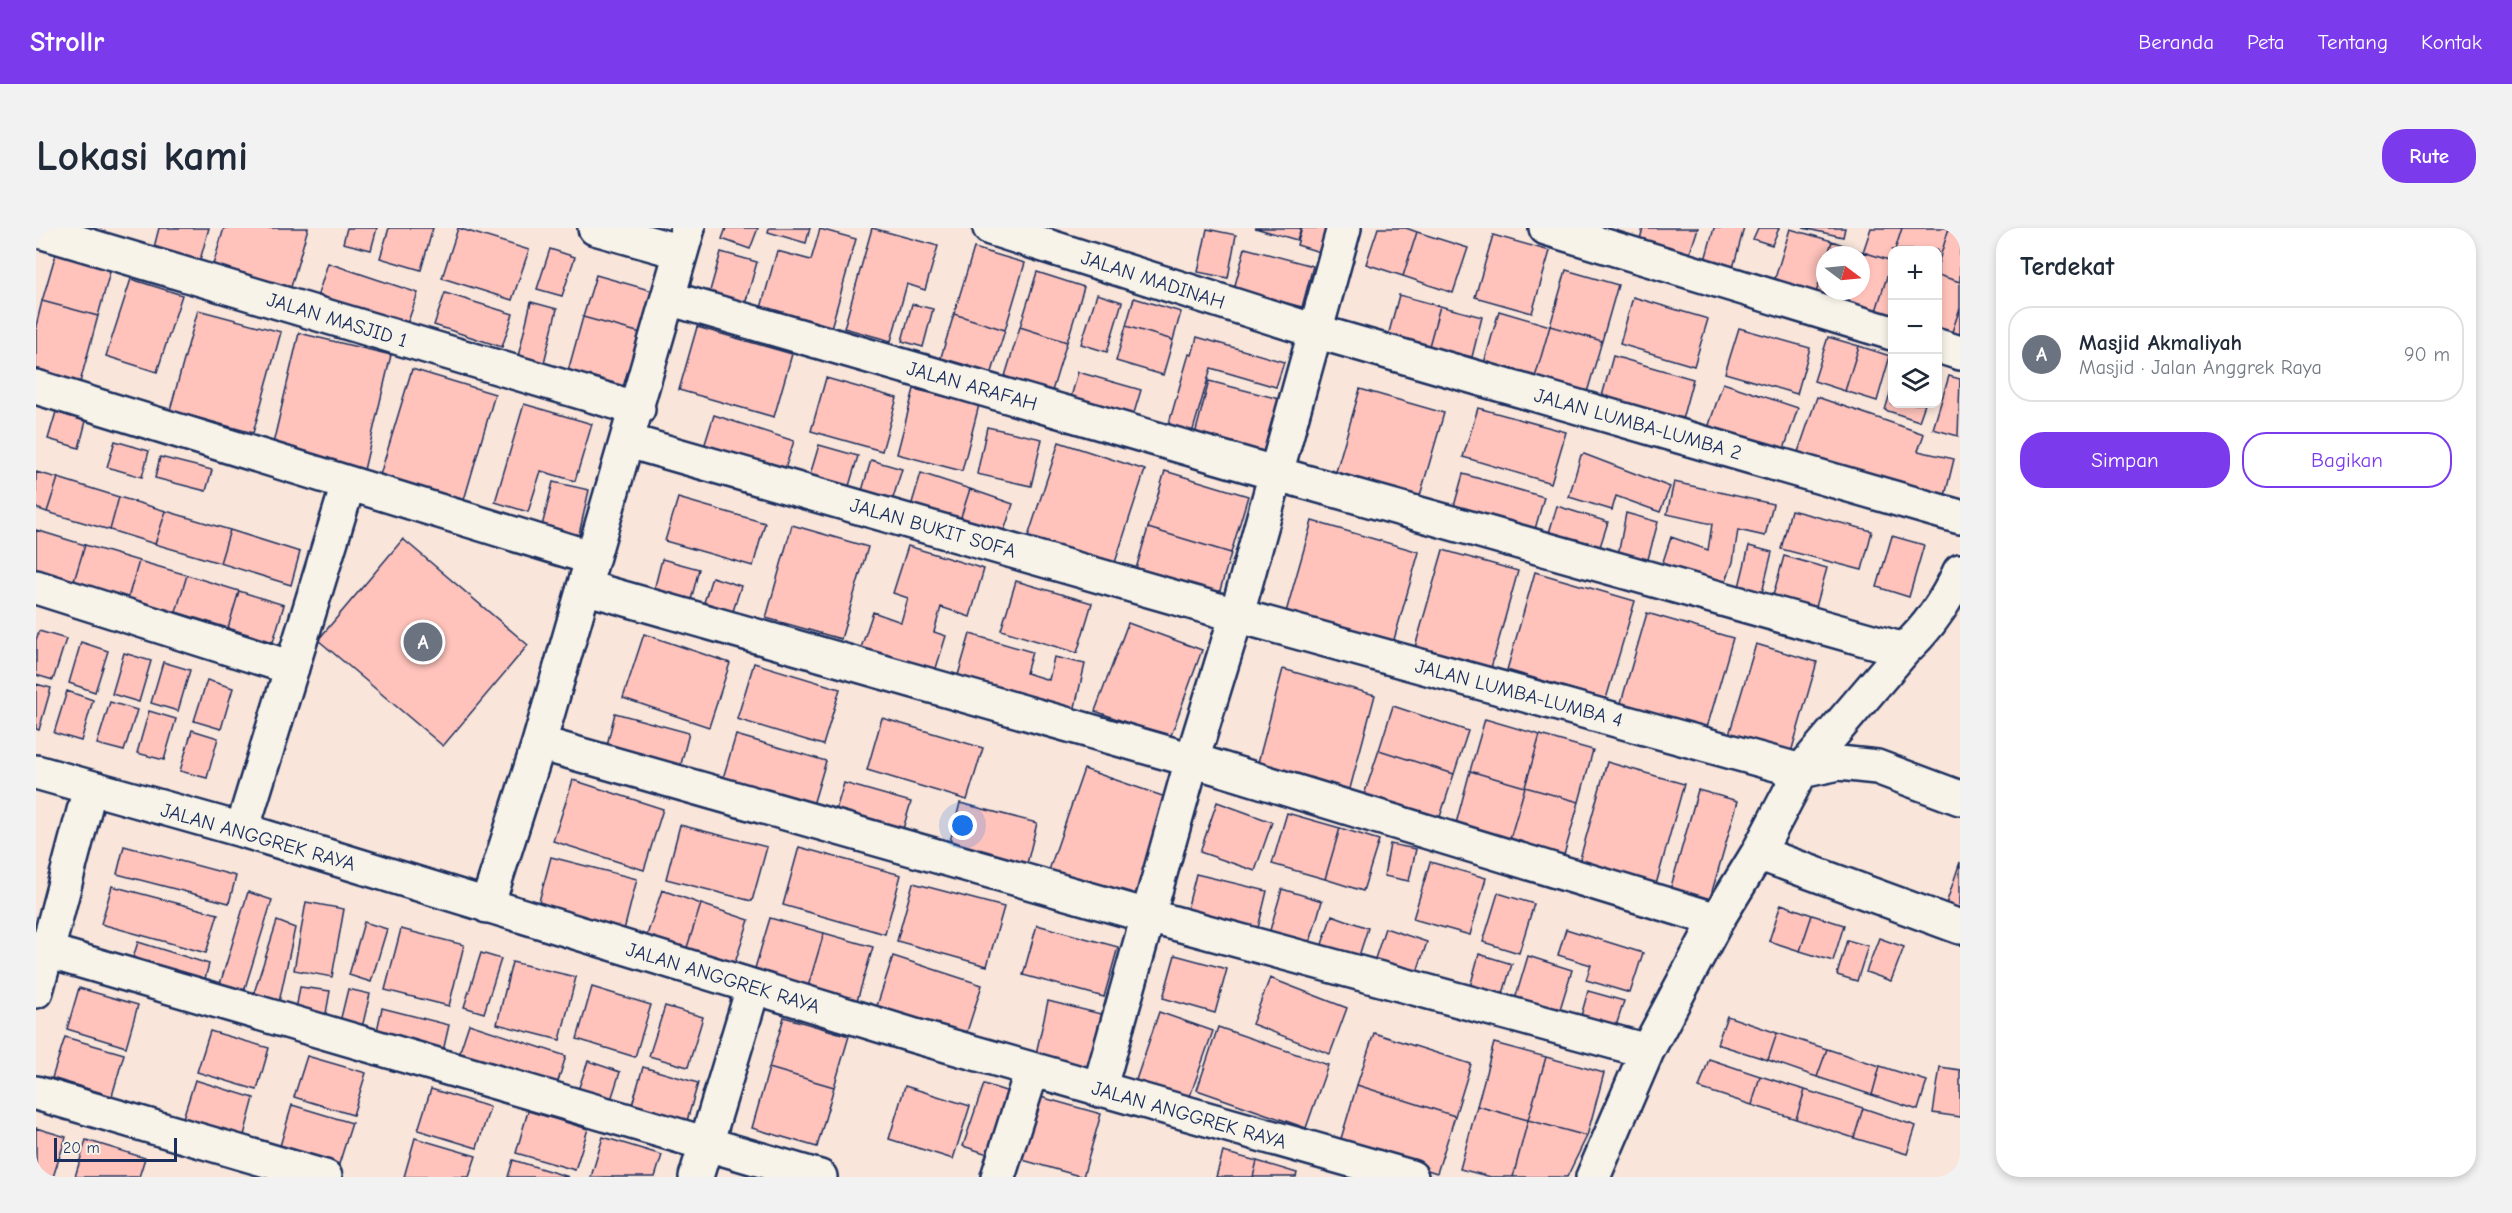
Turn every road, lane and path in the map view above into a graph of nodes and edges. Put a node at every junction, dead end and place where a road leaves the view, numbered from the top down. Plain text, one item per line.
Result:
1 (595, 228) edge
2 (990, 228) edge
3 (1344, 228) edge
4 (1546, 228) edge
5 (36, 230) edge
6 (685, 240) edge
7 (668, 297) junction
8 (1315, 331) junction
9 (1888, 331) edge
10 (1942, 347) edge
11 (1960, 353) edge
12 (36, 387) edge
13 (638, 409) junction
14 (628, 441) junction
15 (1277, 474) junction
16 (348, 485) junction
17 (1960, 517) edge
18 (1960, 571) edge
19 (588, 573) junction
20 (36, 587) edge
21 (1237, 614) junction
22 (1904, 650) junction
23 (292, 668) junction
24 (539, 743) junction
25 (1191, 760) junction
26 (1801, 771) junction
27 (36, 772) edge
28 (90, 788) junction
29 (1960, 798) edge
30 (242, 831) junction
31 (1758, 853) junction
32 (487, 906) junction
33 (1148, 915) junction
34 (1717, 920) junction
35 (1960, 927) edge
36 (41, 949) edge
37 (753, 988) junction
38 (36, 991) edge
39 (1647, 1051) junction
40 (1032, 1070) junction
41 (1099, 1090) junction
42 (36, 1093) edge
43 (706, 1143) junction
44 (325, 1177) edge
45 (696, 1177) edge
46 (820, 1177) edge
47 (998, 1177) edge
48 (1412, 1177) edge
49 (1593, 1177) edge

1 - 6 street
2 - 8 street, JALAN MADINAH
3 - 8 street
4 - 9 street
5 - 13 street, JALAN MASJID 1
6 - 7 street
7 - 13 street
7 - 15 street, JALAN ARAFAH
8 - 15 street
8 - 17 street, JALAN LUMBA-LUMBA 2
10 - 11 street
12 - 16 street
13 - 14 street
14 - 19 street
14 - 21 street, JALAN BUKIT SOFA
15 - 21 street
15 - 22 street, JALAN ARAFAH
16 - 19 street
16 - 23 street
18 - 22 street
19 - 24 street
19 - 25 street
20 - 23 street
21 - 25 street
21 - 26 street, JALAN LUMBA-LUMBA 4
22 - 26 street
23 - 30 street
24 - 32 street
24 - 33 street
25 - 33 street
25 - 34 street
26 - 29 street
26 - 31 street
27 - 28 street, JALAN ANGGREK RAYA
28 - 30 street, JALAN ANGGREK RAYA
28 - 36 street
30 - 32 street, JALAN ANGGREK RAYA
31 - 34 street
31 - 35 street
32 - 37 street, JALAN ANGGREK RAYA
33 - 39 street
33 - 41 street
34 - 39 street
36 - 38 street
36 - 43 street
37 - 40 street, JALAN ANGGREK RAYA
37 - 43 street
39 - 49 street
40 - 41 street, JALAN ANGGREK RAYA
40 - 47 street
41 - 48 street, JALAN ANGGREK RAYA
42 - 44 street
43 - 45 street
43 - 46 street

